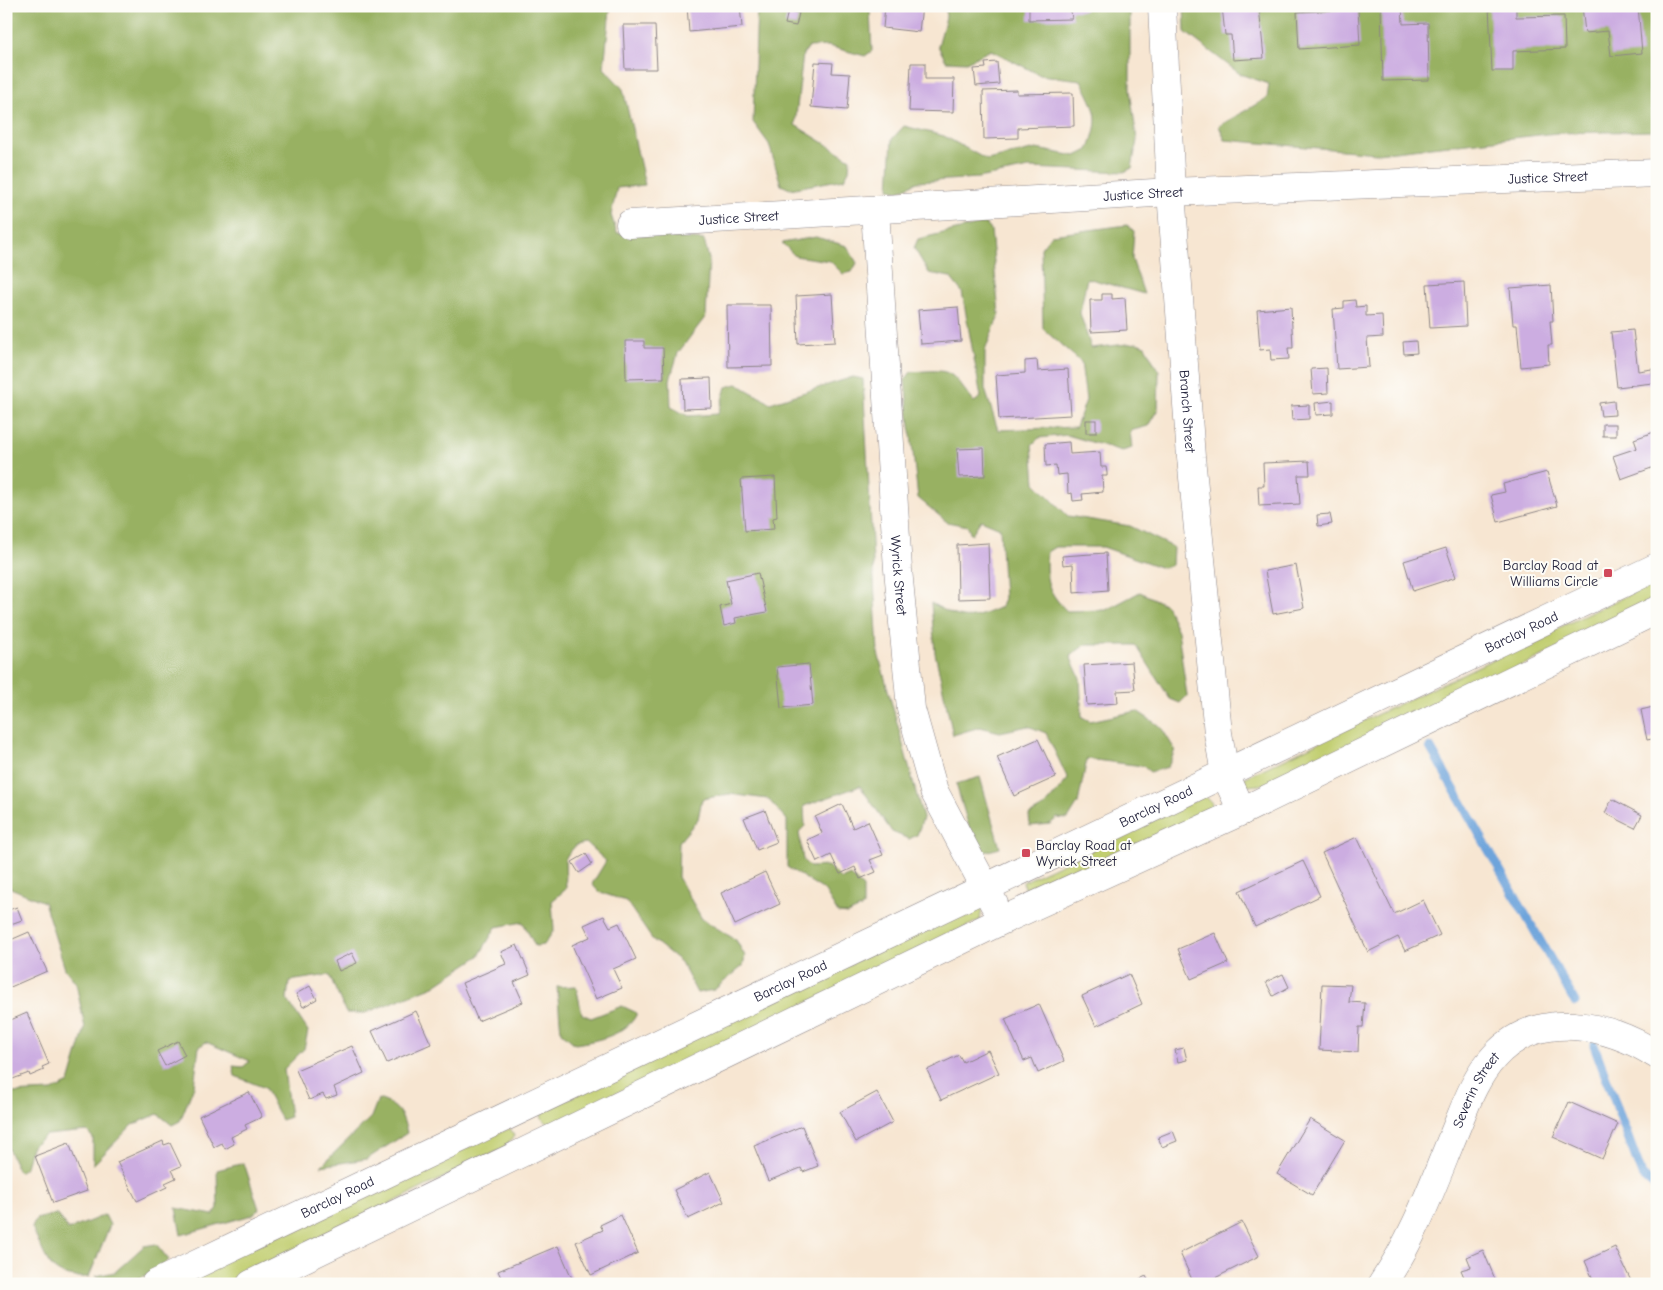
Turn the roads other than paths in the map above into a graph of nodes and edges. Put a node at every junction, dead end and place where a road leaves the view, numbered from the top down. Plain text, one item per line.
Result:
1 (1162, 6) edge
2 (1657, 173) edge
3 (1171, 192) junction
4 (875, 210) junction
5 (630, 224) dead end
6 (1657, 567) edge
7 (1657, 610) edge
8 (1225, 774) junction
9 (1242, 811) junction
10 (986, 888) junction
11 (1002, 920) junction
12 (1657, 1055) edge
13 (520, 1110) junction
14 (536, 1146) junction
15 (156, 1284) edge
16 (251, 1284) edge
17 (1382, 1284) edge

1 - 3 street, Branch Street
2 - 3 street, Justice Street
3 - 4 street, Justice Street
3 - 8 street, Branch Street
4 - 5 street, Justice Street
4 - 10 street, Wyrick Street
6 - 8 street, Barclay Road
7 - 9 street
8 - 9 street, Branch Street
8 - 10 street, Barclay Road
9 - 11 street
10 - 11 street, Wyrick Street
10 - 13 street, Barclay Road
11 - 14 street
12 - 17 street, Severin Street
13 - 14 street
13 - 15 street, Barclay Road
14 - 16 street

